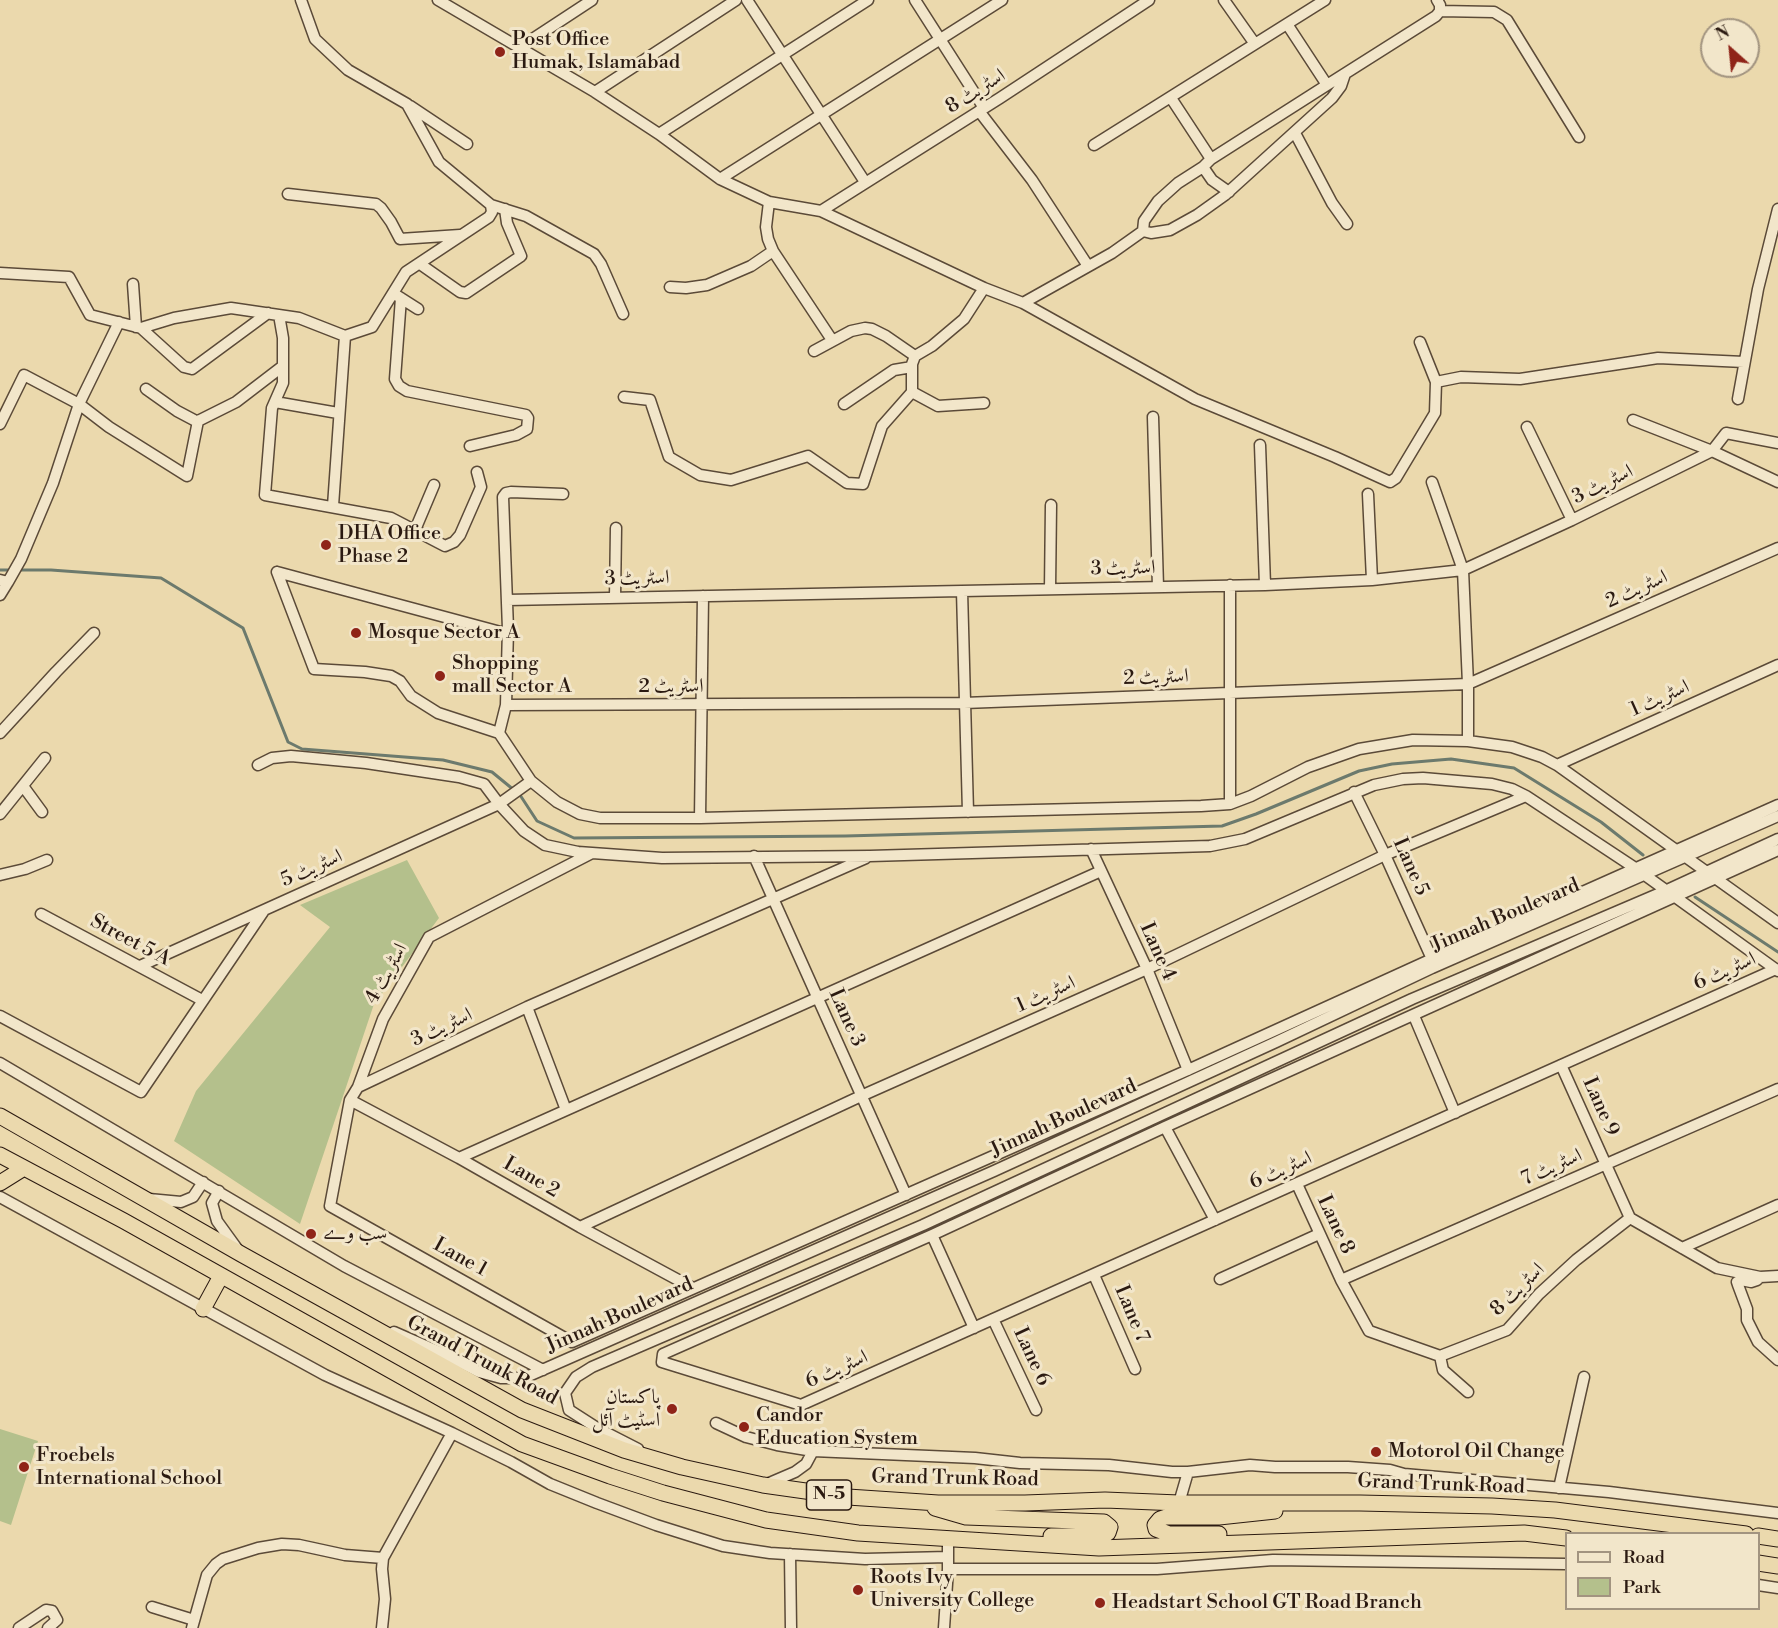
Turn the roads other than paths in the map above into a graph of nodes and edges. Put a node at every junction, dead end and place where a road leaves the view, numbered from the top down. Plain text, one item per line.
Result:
1 (301, 0) edge
2 (438, 0) edge
3 (592, 0) edge
4 (736, 0) edge
5 (747, 0) edge
6 (868, 0) edge
7 (915, 0) edge
8 (1002, 0) edge
9 (1149, 0) edge
10 (1224, 0) edge
11 (1325, 0) edge
12 (1438, 6) edge
13 (1287, 24) junction
14 (941, 40) junction
15 (1255, 44) junction
16 (519, 48) junction
17 (783, 55) junction
18 (1345, 74) junction
19 (1327, 85) junction
20 (595, 92) junction
21 (1171, 98) junction
22 (407, 104) junction
23 (982, 110) junction
24 (821, 115) junction
25 (1295, 133) junction
26 (659, 134) junction
27 (1579, 137) dead end
28 (467, 144) dead end
29 (1094, 145) dead end
30 (1207, 163) junction
31 (720, 179) junction
32 (864, 183) junction
33 (1229, 192) junction
34 (288, 194) dead end
35 (769, 202) junction
36 (491, 205) junction
37 (505, 209) junction
38 (1778, 209) edge
39 (821, 211) junction
40 (1347, 224) dead end
41 (1143, 231) junction
42 (462, 235) junction
43 (773, 251) junction
44 (420, 264) junction
45 (1088, 266) junction
46 (0, 273) edge
47 (133, 284) dead end
48 (670, 287) dead end
49 (984, 288) junction
50 (397, 296) junction
51 (1023, 303) junction
52 (418, 309) dead end
53 (273, 314) junction
54 (623, 314) dead end
55 (118, 322) junction
56 (138, 328) junction
57 (345, 336) junction
58 (832, 340) junction
59 (1420, 342) dead end
60 (814, 351) dead end
61 (913, 362) junction
62 (1744, 362) junction
63 (283, 366) junction
64 (1436, 382) junction
65 (146, 389) dead end
66 (912, 392) junction
67 (624, 397) dead end
68 (1738, 399) dead end
69 (275, 402) junction
70 (984, 403) dead end
71 (79, 404) junction
72 (844, 404) dead end
73 (338, 413) junction
74 (1153, 417) dead end
75 (1633, 420) dead end
76 (198, 421) junction
77 (0, 424) edge
78 (1527, 427) dead end
79 (1776, 440) edge
80 (1260, 445) dead end
81 (470, 446) dead end
82 (1712, 451) junction
83 (477, 472) dead end
84 (1432, 482) dead end
85 (1778, 482) edge
86 (434, 485) dead end
87 (562, 494) dead end
88 (1368, 494) dead end
89 (1052, 505) dead end
90 (333, 506) junction
91 (1572, 520) junction
92 (616, 528) dead end
93 (415, 530) junction
94 (1778, 548) edge
95 (1463, 570) junction
96 (9, 575) edge
97 (1372, 580) junction
98 (1230, 585) junction
99 (1265, 585) junction
100 (1158, 587) junction
101 (1050, 589) junction
102 (962, 591) junction
103 (0, 595) edge
104 (703, 596) junction
105 (615, 598) junction
106 (507, 600) junction
107 (94, 633) dead end
108 (508, 634) junction
109 (1778, 665) edge
110 (1468, 684) junction
111 (1230, 693) junction
112 (964, 703) junction
113 (507, 705) junction
114 (702, 705) junction
115 (0, 733) edge
116 (499, 733) junction
117 (1468, 741) junction
118 (45, 758) dead end
119 (258, 765) dead end
120 (1557, 765) junction
121 (528, 784) junction
122 (23, 786) junction
123 (1354, 792) junction
124 (1526, 796) junction
125 (503, 802) junction
126 (1230, 804) junction
127 (1778, 805) edge
128 (42, 812) dead end
129 (968, 812) junction
130 (0, 814) edge
131 (1778, 816) edge
132 (700, 818) junction
133 (1778, 839) edge
134 (1091, 849) junction
135 (1675, 850) junction
136 (1778, 850) edge
137 (592, 853) junction
138 (1386, 855) junction
139 (754, 856) junction
140 (870, 856) junction
141 (1686, 857) junction
142 (47, 860) dead end
143 (1635, 868) junction
144 (1101, 871) junction
145 (1705, 872) junction
146 (0, 874) edge
147 (1645, 876) junction
148 (1715, 879) junction
149 (1670, 894) junction
150 (773, 898) junction
151 (264, 911) junction
152 (41, 914) dead end
153 (1778, 922) edge
154 (1432, 959) junction
155 (140, 966) junction
156 (1147, 969) junction
157 (1777, 970) edge
158 (817, 998) junction
159 (202, 1000) junction
160 (527, 1007) junction
161 (1323, 1014) junction
162 (0, 1016) edge
163 (1414, 1016) junction
164 (1334, 1035) junction
165 (1339, 1049) junction
166 (0, 1063) edge
167 (1561, 1065) junction
168 (1188, 1070) junction
169 (358, 1087) junction
170 (1778, 1089) edge
171 (861, 1096) junction
172 (350, 1100) junction
173 (566, 1110) junction
174 (1455, 1113) junction
175 (0, 1116) edge
176 (1165, 1127) junction
177 (0, 1155) edge
178 (459, 1158) junction
179 (1606, 1165) junction
180 (24, 1168) junction
181 (994, 1171) junction
182 (203, 1182) junction
183 (0, 1183) edge
184 (1297, 1184) junction
185 (1002, 1189) junction
186 (219, 1191) junction
187 (906, 1195) junction
188 (0, 1197) edge
189 (143, 1198) junction
190 (1778, 1205) edge
191 (330, 1206) joint
192 (1630, 1218) junction
193 (1215, 1220) junction
194 (838, 1225) junction
195 (580, 1227) junction
196 (1319, 1234) junction
197 (932, 1235) junction
198 (844, 1237) junction
199 (1682, 1248) junction
200 (241, 1254) junction
201 (853, 1255) junction
202 (859, 1267) junction
203 (1094, 1275) junction
204 (221, 1276) junction
205 (1778, 1276) edge
206 (1760, 1277) junction
207 (1220, 1280) dead end
208 (1341, 1280) junction
209 (693, 1288) junction
210 (203, 1310) junction
211 (360, 1320) junction
212 (993, 1320) junction
213 (974, 1328) junction
214 (633, 1329) junction
215 (651, 1342) junction
216 (1440, 1356) junction
217 (1778, 1360) edge
218 (1135, 1369) dead end
219 (543, 1370) junction
220 (1584, 1377) dead end
221 (1468, 1392) dead end
222 (1036, 1410) dead end
223 (716, 1423) dead end
224 (452, 1432) junction
225 (813, 1452) junction
226 (682, 1467) junction
227 (1188, 1472) junction
228 (764, 1485) junction
229 (1559, 1488) junction
230 (912, 1501) junction
231 (1179, 1503) junction
232 (1360, 1503) junction
233 (1778, 1513) edge
234 (1738, 1532) edge
235 (1760, 1536) edge
236 (1565, 1538) edge
237 (1778, 1539) edge
238 (949, 1540) junction
239 (1294, 1540) junction
240 (790, 1554) junction
241 (948, 1557) junction
242 (383, 1558) junction
243 (1760, 1563) edge
244 (1565, 1564) edge
245 (1778, 1566) edge
246 (948, 1569) junction
247 (1760, 1585) edge
248 (1778, 1588) edge
249 (152, 1607) dead end
250 (193, 1624) edge
251 (19, 1628) edge
252 (48, 1628) edge
253 (382, 1628) edge
254 (791, 1628) edge
255 (944, 1628) edge

1 - 22 street
2 - 16 street
3 - 16 street
4 - 20 street
5 - 17 street
6 - 17 street
7 - 14 street
8 - 14 street
9 - 23 street, اسٹریٹ 8
10 - 15 street
11 - 13 street
12 - 18 street
12 - 27 street
13 - 15 street
13 - 19 street
14 - 23 street
14 - 24 street
15 - 21 street
16 - 20 street
17 - 24 street
17 - 26 street
18 - 19 street
18 - 25 street
19 - 30 street
20 - 26 street
21 - 29 street
21 - 30 street
22 - 28 street
22 - 36 street
23 - 32 street, اسٹریٹ 8
23 - 45 street
24 - 31 street
24 - 32 street
25 - 33 street
25 - 40 street
26 - 31 street
30 - 33 street
30 - 41 street
31 - 35 street
32 - 39 street, اسٹریٹ 8
33 - 41 street
34 - 42 street
35 - 39 street
35 - 43 street
36 - 37 street
36 - 42 street
37 - 44 street
37 - 54 street
38 - 62 street
39 - 49 street
41 - 45 street
42 - 44 street
43 - 48 street
43 - 58 street
44 - 50 street
45 - 51 street
46 - 55 street
47 - 56 street
49 - 51 street
49 - 61 street
50 - 52 street
50 - 57 street
50 - 81 street
51 - 64 street
53 - 56 street
53 - 56 street
53 - 57 street
53 - 63 street
55 - 56 street
55 - 71 street
57 - 73 street
58 - 60 street
58 - 61 street
59 - 64 street
61 - 66 street
61 - 72 street
62 - 64 street
62 - 68 street
63 - 69 street
63 - 76 street
65 - 76 street
66 - 67 street
66 - 70 street
69 - 73 street
69 - 90 street
71 - 76 street
71 - 77 street
71 - 96 street
73 - 90 street
74 - 100 street
75 - 82 street
78 - 91 street
79 - 82 street
80 - 99 street
82 - 85 street
82 - 91 street, اسٹریٹ 3
83 - 93 street
84 - 95 street
86 - 93 street
87 - 106 street
88 - 97 street
89 - 101 street
90 - 93 street
91 - 95 street, اسٹریٹ 3
92 - 105 street
94 - 110 street, اسٹریٹ 2
95 - 97 street, اسٹریٹ 3
95 - 110 street
96 - 103 street
97 - 99 street, اسٹریٹ 3
98 - 99 street, اسٹریٹ 3
98 - 100 street, اسٹریٹ 3
98 - 111 street
100 - 101 street, اسٹریٹ 3
101 - 102 street, اسٹریٹ 3
102 - 104 street, اسٹریٹ 3
102 - 112 street
104 - 105 street, اسٹریٹ 3
104 - 114 street
105 - 106 street, اسٹریٹ 3
106 - 108 street
107 - 115 street
108 - 113 street
108 - 116 street
109 - 120 street, اسٹریٹ 1
110 - 111 street, اسٹریٹ 2
110 - 117 street
111 - 112 street, اسٹریٹ 2
111 - 126 street
112 - 114 street, اسٹریٹ 2
112 - 129 street
113 - 114 street, اسٹریٹ 2
113 - 116 street
114 - 132 street
116 - 121 street
117 - 120 street
117 - 126 street
118 - 122 street
119 - 125 street
120 - 135 street
121 - 125 street, اسٹریٹ 5
121 - 132 street
122 - 128 street
122 - 130 street
123 - 124 street
123 - 134 street
123 - 138 street, Lane 5
124 - 138 street, اسٹریٹ 1
124 - 143 street
125 - 137 street
125 - 151 street, اسٹریٹ 5
126 - 129 street
127 - 135 street
129 - 132 street
131 - 141 street, Jinnah Boulevard
133 - 145 street, Jinnah Boulevard
134 - 140 street
134 - 144 street, Lane 4
135 - 141 street
135 - 143 street
136 - 148 street
137 - 139 street
137 - 169 street, اسٹریٹ 4
138 - 154 street, Lane 5
138 - 156 street, اسٹریٹ 1
139 - 140 street
139 - 150 street, Lane 3
140 - 150 street, اسٹریٹ 3
141 - 145 street
141 - 147 street, Jinnah Boulevard
142 - 146 street
143 - 147 street
143 - 154 street
144 - 156 street, Lane 4
144 - 158 street
145 - 148 street
145 - 149 street, Jinnah Boulevard
147 - 149 street
147 - 161 street, Jinnah Boulevard
148 - 149 street
148 - 153 street
149 - 157 street
149 - 163 street
149 - 164 street, Jinnah Boulevard
150 - 158 street, Lane 3
150 - 160 street, اسٹریٹ 3
151 - 155 street, اسٹریٹ 5
151 - 159 street
152 - 155 street, Street 5 A
154 - 161 street
155 - 159 street, Street 5 A
156 - 168 street, Lane 4
156 - 171 street, اسٹریٹ 1
157 - 167 street, اسٹریٹ 6
158 - 171 street, Lane 3
158 - 173 street
159 - 162 street
160 - 169 street, اسٹریٹ 3
160 - 173 street
161 - 168 street
161 - 181 street, Jinnah Boulevard
163 - 165 street
163 - 174 street
164 - 165 street
164 - 185 street, Jinnah Boulevard
165 - 176 street
166 - 182 street
167 - 174 street, اسٹریٹ 6
167 - 179 street, Lane 9
168 - 187 street
169 - 172 street, اسٹریٹ 4
170 - 179 street, اسٹریٹ 7
171 - 187 street, Lane 3
171 - 195 street, اسٹریٹ 1
172 - 178 street, Lane 2
172 - 191 street, اسٹریٹ 4
173 - 178 street
174 - 184 street, اسٹریٹ 6
175 - 189 highway, Grand Trunk Road / N-5
176 - 193 street
176 - 197 street
177 - 180 highway, N-5
178 - 195 street, Lane 2
179 - 192 street
179 - 208 street, اسٹریٹ 7
180 - 183 highway
180 - 204 highway, N-5
181 - 185 street
181 - 198 street, Jinnah Boulevard
182 - 186 street
182 - 189 street
184 - 193 street, اسٹریٹ 6
184 - 196 street, Lane 8
185 - 201 street, Jinnah Boulevard
186 - 200 street
186 - 219 street
187 - 194 street
188 - 210 street
189 - 200 highway, Grand Trunk Road / N-5
190 - 199 street
191 - 209 street, Lane 1
192 - 199 street
192 - 216 street, اسٹریٹ 8
193 - 203 street, اسٹریٹ 6
194 - 198 street
194 - 209 street
195 - 209 street, Lane 2
196 - 207 street
196 - 208 street, Lane 8
197 - 202 street
197 - 213 street
198 - 214 street, Jinnah Boulevard
199 - 206 street
200 - 211 highway, Grand Trunk Road / N-5
201 - 202 street
201 - 215 street, Jinnah Boulevard
202 - 213 street, اسٹریٹ 6
203 - 212 street, اسٹریٹ 6
203 - 218 street, Lane 7
204 - 210 highway
204 - 238 highway, N-5
205 - 206 street
206 - 217 street
208 - 216 street
210 - 224 street
211 - 219 street, Jinnah Boulevard
211 - 226 highway, Grand Trunk Road / N-5
212 - 213 street, اسٹریٹ 6
212 - 222 street, Lane 6
214 - 215 street
214 - 219 street, Jinnah Boulevard
215 - 226 street, Jinnah Boulevard
216 - 221 street
220 - 229 street
223 - 225 street
224 - 240 street
224 - 242 street
225 - 227 street
225 - 228 street
226 - 228 highway, Grand Trunk Road / N-5
227 - 229 street
227 - 231 street
228 - 230 highway, Grand Trunk Road / N-5
229 - 233 street
230 - 231 highway, Grand Trunk Road / N-5
230 - 238 highway
231 - 232 highway, Grand Trunk Road / N-5
232 - 234 highway, Grand Trunk Road / N-5
232 - 239 highway
235 - 237 highway
236 - 239 highway, N-5
238 - 239 highway, N-5
238 - 241 street
240 - 241 street
240 - 254 street
241 - 246 street
242 - 250 street
242 - 253 street
243 - 245 highway
244 - 246 street
246 - 255 street
247 - 248 street
249 - 250 street
251 - 252 street

